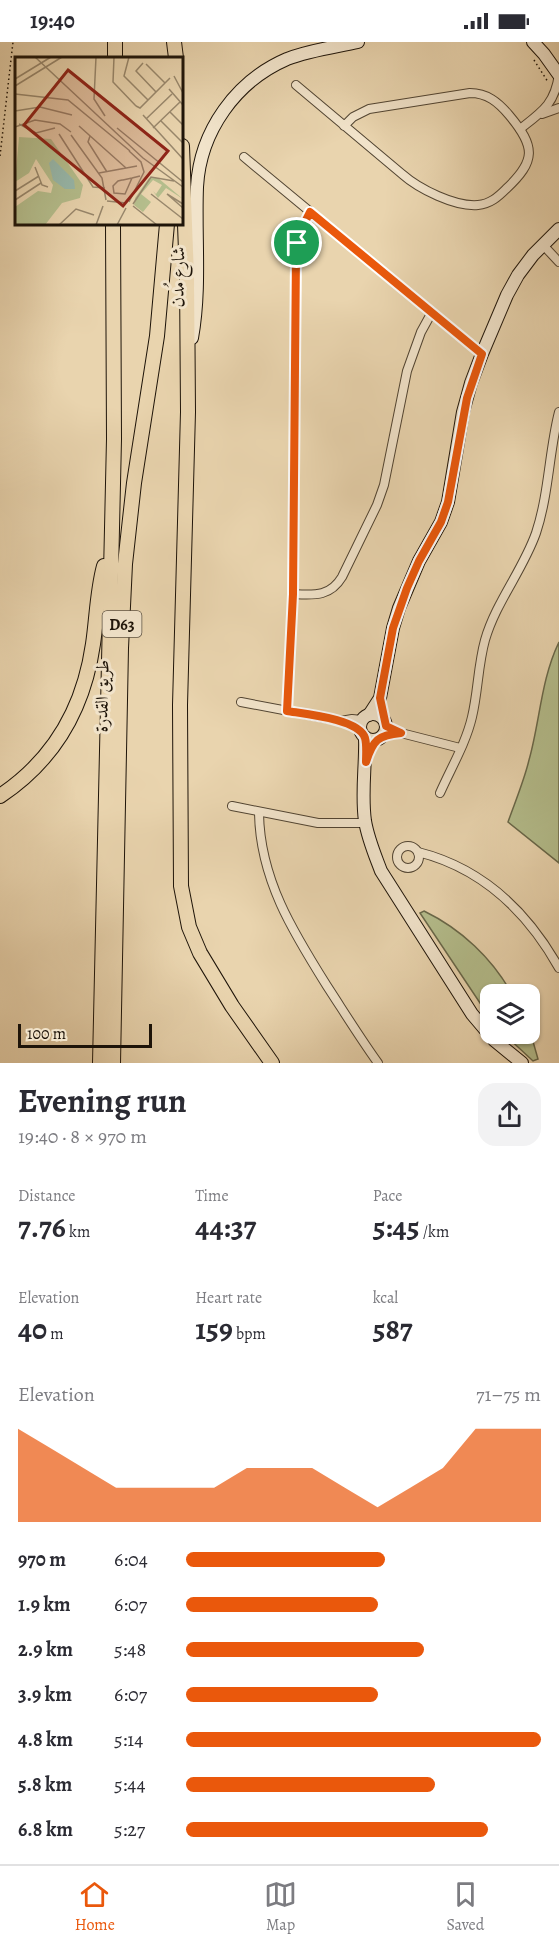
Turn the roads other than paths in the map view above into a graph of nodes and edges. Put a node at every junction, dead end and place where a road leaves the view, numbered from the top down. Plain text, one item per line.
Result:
1 (169, 42) edge
2 (174, 42) edge
3 (358, 42) edge
4 (531, 47) edge
5 (170, 57) edge
6 (176, 57) edge
7 (558, 73) edge
8 (296, 85) dead end
9 (559, 108) edge
10 (536, 117) junction
11 (344, 126) junction
12 (519, 129) junction
13 (244, 157) dead end
14 (183, 181) edge
15 (310, 212) junction
16 (113, 225) edge
17 (167, 225) edge
18 (559, 229) edge
19 (543, 245) junction
20 (559, 262) edge
21 (432, 312) junction
22 (188, 354) junction
23 (482, 354) junction
24 (559, 412) edge
25 (110, 547) junction
26 (293, 594) junction
27 (241, 702) dead end
28 (287, 711) junction
29 (373, 728) junction
30 (460, 748) junction
31 (440, 793) dead end
32 (0, 796) edge
33 (232, 806) dead end
34 (259, 813) junction
35 (366, 823) junction
36 (418, 852) dead end
37 (559, 968) edge
38 (108, 1026) junction
39 (100, 1063) edge
40 (113, 1063) edge
41 (272, 1063) edge
42 (378, 1063) edge
43 (522, 1063) edge

1 - 5 main road
2 - 6 main road
3 - 22 street, شارع مُدن
4 - 7 street
7 - 10 street
8 - 11 street
9 - 10 street
10 - 12 street
11 - 12 street
11 - 12 street
13 - 15 street
14 - 22 main road
15 - 21 street
15 - 26 street
16 - 25 main road, طريق القدرة / D63
17 - 38 main road, طريق القدرة / D63
18 - 19 street
19 - 20 street
19 - 23 street
21 - 23 street
21 - 26 street
22 - 41 main road
23 - 29 street
24 - 30 street
25 - 32 main road
25 - 38 main road, طريق القدرة / D63
26 - 28 street
27 - 28 street
28 - 29 street
29 - 30 street
29 - 35 street
30 - 31 street
33 - 34 street
34 - 35 street
34 - 42 street
35 - 43 street
36 - 37 street
38 - 39 main road, طريق القدرة / D63
38 - 40 main road, طريق القدرة / D63

